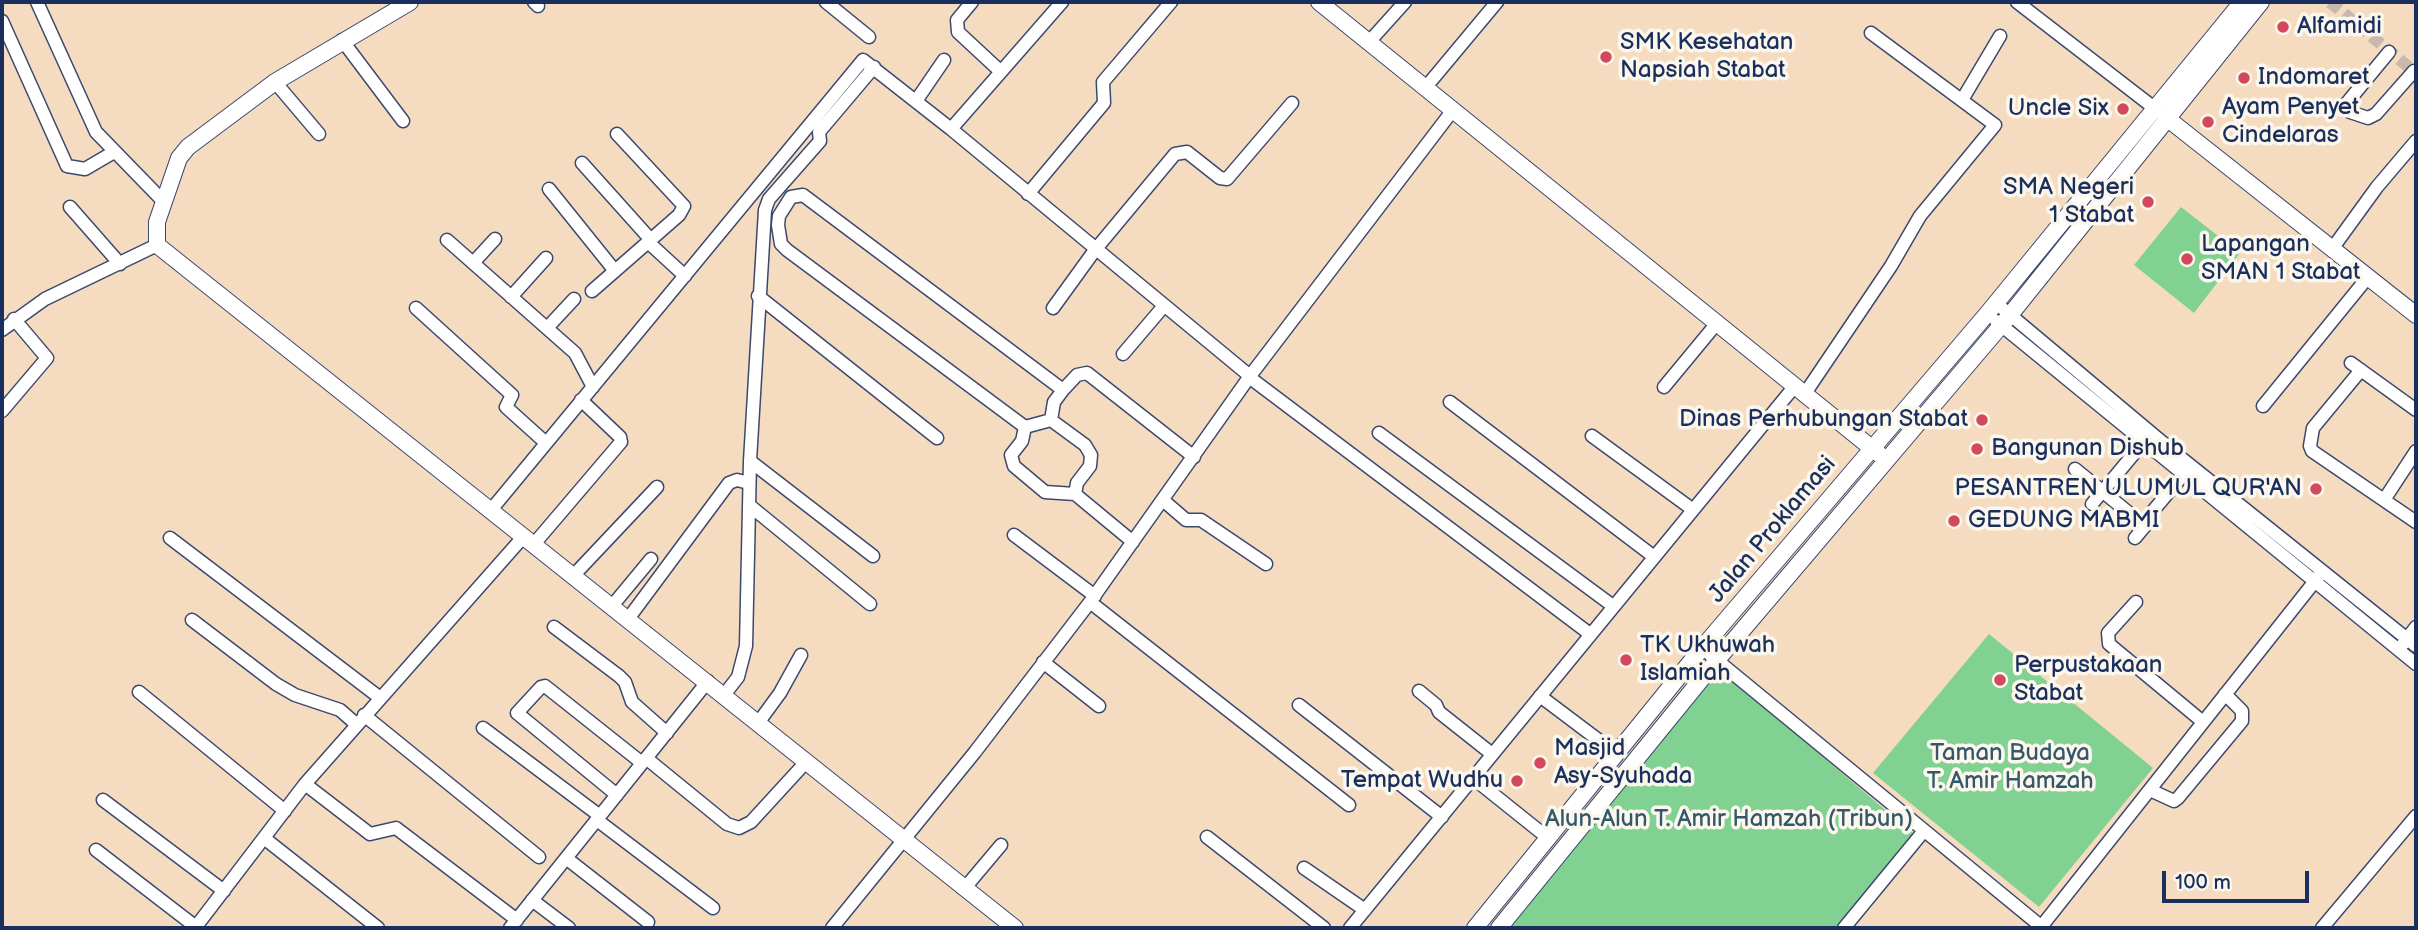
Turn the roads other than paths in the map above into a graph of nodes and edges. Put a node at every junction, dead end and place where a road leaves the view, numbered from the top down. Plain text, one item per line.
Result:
1 (37, 2) edge
2 (410, 2) edge
3 (826, 2) edge
4 (972, 2) edge
5 (1062, 2) edge
6 (1171, 2) edge
7 (1405, 2) edge
8 (1497, 2) edge
9 (2017, 2) edge
10 (2242, 2) edge
11 (2261, 2) edge
12 (1327, 4) edge
13 (2, 20) edge
14 (1871, 33) dead end
15 (2000, 36) dead end
16 (869, 37) dead end
17 (342, 40) junction
18 (1369, 42) junction
19 (2389, 52) dead end
20 (944, 60) dead end
21 (871, 64) junction
22 (1000, 71) junction
23 (2414, 71) dead end
24 (275, 82) junction
25 (1426, 88) junction
26 (1962, 100) junction
27 (916, 101) junction
28 (1292, 103) dead end
29 (1454, 110) junction
30 (2161, 114) junction
31 (403, 121) dead end
32 (951, 129) junction
33 (319, 134) dead end
34 (617, 134) dead end
35 (2416, 141) edge
36 (114, 152) junction
37 (582, 163) dead end
38 (549, 189) dead end
39 (1028, 194) junction
40 (164, 202) junction
41 (70, 207) dead end
42 (495, 239) dead end
43 (447, 240) dead end
44 (649, 241) junction
45 (157, 245) junction
46 (2332, 249) junction
47 (1095, 250) junction
48 (546, 258) dead end
49 (473, 263) junction
50 (120, 264) junction
51 (615, 271) junction
52 (685, 276) junction
53 (2368, 278) junction
54 (593, 291) dead end
55 (758, 296) junction
56 (511, 297) junction
57 (574, 299) dead end
58 (1163, 307) junction
59 (416, 308) dead end
60 (1053, 308) dead end
61 (1991, 309) junction
62 (2416, 316) edge
63 (13, 319) junction
64 (2006, 320) junction
65 (1717, 323) junction
66 (547, 328) junction
67 (2, 330) edge
68 (1123, 354) dead end
69 (1250, 377) junction
70 (593, 387) junction
71 (1664, 387) dead end
72 (1063, 390) junction
73 (1799, 391) junction
74 (581, 400) junction
75 (1450, 402) dead end
76 (2263, 406) dead end
77 (2416, 410) edge
78 (2, 411) edge
79 (1051, 420) junction
80 (1025, 427) junction
81 (1379, 433) dead end
82 (1592, 436) dead end
83 (2147, 437) junction
84 (937, 438) dead end
85 (546, 443) junction
86 (1872, 449) junction
87 (2416, 451) edge
88 (1194, 457) junction
89 (1887, 460) junction
90 (750, 461) junction
91 (2075, 470) dead end
92 (2184, 474) junction
93 (744, 482) junction
94 (657, 487) dead end
95 (2102, 492) junction
96 (1075, 494) junction
97 (2384, 500) junction
98 (1164, 501) junction
99 (2092, 504) dead end
100 (749, 505) junction
101 (1692, 509) junction
102 (491, 510) junction
103 (2416, 522) edge
104 (2142, 524) junction
105 (1014, 535) dead end
106 (170, 538) dead end
107 (2135, 538) dead end
108 (529, 540) junction
109 (1133, 542) junction
110 (873, 556) dead end
111 (1653, 556) junction
112 (651, 559) dead end
113 (1266, 564) dead end
114 (573, 576) junction
115 (2318, 576) junction
116 (1092, 599) junction
117 (2136, 601) dead end
118 (870, 604) dead end
119 (612, 606) junction
120 (1613, 606) junction
121 (628, 619) junction
122 (192, 620) dead end
123 (554, 627) dead end
124 (2416, 627) edge
125 (1590, 634) junction
126 (2407, 645) edge
127 (1702, 648) junction
128 (801, 655) dead end
129 (1717, 660) junction
130 (1043, 662) junction
131 (2416, 664) edge
132 (708, 681) junction
133 (1419, 691) dead end
134 (139, 692) dead end
135 (2225, 694) junction
136 (724, 695) junction
137 (1540, 696) junction
138 (379, 698) junction
139 (1299, 705) dead end
140 (1099, 706) dead end
141 (360, 719) junction
142 (2203, 722) junction
143 (758, 723) junction
144 (483, 728) dead end
145 (667, 733) junction
146 (1492, 754) junction
147 (1617, 754) junction
148 (644, 761) junction
149 (806, 762) junction
150 (1473, 778) junction
151 (305, 784) junction
152 (2150, 790) junction
153 (617, 794) junction
154 (103, 800) dead end
155 (1349, 805) dead end
156 (285, 811) junction
157 (2416, 816) edge
158 (1442, 817) junction
159 (601, 822) junction
160 (1923, 832) junction
161 (1207, 837) dead end
162 (264, 838) junction
163 (1548, 838) junction
164 (903, 841) junction
165 (1001, 845) dead end
166 (96, 850) dead end
167 (539, 857) dead end
168 (571, 862) junction
169 (1304, 868) dead end
170 (964, 889) junction
171 (224, 891) junction
172 (538, 904) junction
173 (713, 908) dead end
174 (1365, 910) junction
175 (648, 922) dead end
176 (515, 926) edge
177 (196, 928) edge
178 (378, 928) edge
179 (569, 928) edge
180 (832, 928) edge
181 (1015, 928) edge
182 (1324, 928) edge
183 (1350, 928) edge
184 (1475, 928) edge
185 (1499, 928) edge
186 (1843, 928) edge
187 (2042, 928) edge
188 (2322, 928) edge

1 - 36 street
2 - 17 street
3 - 16 street
4 - 22 street
5 - 22 street
6 - 39 street
7 - 18 street
8 - 25 street
9 - 30 street
10 - 30 street, Jalan Proklamasi
11 - 30 street, Jalan Proklamasi
12 - 18 street
13 - 36 street
14 - 26 street
15 - 26 street
17 - 24 street
17 - 31 street
18 - 25 street
19 - 23 street
20 - 27 street
21 - 27 street
21 - 52 street
21 - 55 street
22 - 32 street
24 - 33 street
24 - 40 street
25 - 29 street
26 - 73 street
27 - 32 street
28 - 47 street
29 - 65 street
29 - 69 street
30 - 46 street
30 - 61 street, Jalan Proklamasi
30 - 64 street, Jalan Proklamasi
32 - 39 street
34 - 44 street
35 - 46 street
36 - 40 street
37 - 44 street
38 - 51 street
39 - 47 street
40 - 45 street
41 - 50 street
42 - 49 street
43 - 49 street
44 - 51 street
44 - 52 street
45 - 50 street
45 - 102 street
46 - 53 street
47 - 58 street
47 - 60 street
48 - 56 street
49 - 56 street
50 - 63 street
51 - 54 street
52 - 70 street
53 - 62 street
53 - 76 street
55 - 84 street
55 - 90 street
56 - 66 street
57 - 66 street
58 - 68 street
58 - 69 street
59 - 85 street
61 - 64 street
61 - 86 street, Jalan Proklamasi
63 - 67 street
63 - 78 street
64 - 83 street
64 - 89 street, Jalan Proklamasi
65 - 71 street
65 - 73 street
66 - 70 street
69 - 88 street
69 - 125 street
70 - 74 street
72 - 79 street
72 - 80 street
72 - 88 street
73 - 86 street
73 - 101 street
74 - 85 street
74 - 108 street
75 - 111 street
77 - 97 street
79 - 80 street
79 - 96 street
80 - 96 street
81 - 120 street
82 - 101 street
83 - 92 street
83 - 95 street
83 - 115 street
85 - 102 street
86 - 89 street
86 - 127 street, Jalan Proklamasi
87 - 97 street
88 - 98 street
89 - 129 street, Jalan Proklamasi
90 - 93 street
90 - 110 street
91 - 95 street
92 - 104 street
92 - 115 street
93 - 100 street
93 - 121 street
94 - 114 street
95 - 99 street
95 - 104 street
96 - 109 street
97 - 103 street
98 - 109 street
98 - 113 street
100 - 118 street
100 - 136 street
101 - 111 street
102 - 108 street
104 - 107 street
105 - 116 street
106 - 138 street
108 - 114 street
108 - 138 street
109 - 116 street
111 - 120 street
112 - 119 street
114 - 119 street
115 - 126 street
115 - 135 street
116 - 130 street
116 - 155 street
117 - 142 street
119 - 121 street
120 - 125 street
121 - 132 street
122 - 141 street
123 - 145 street
124 - 126 street
125 - 137 street
126 - 131 street
127 - 129 street
127 - 147 street, Jalan Proklamasi
128 - 143 street
129 - 160 street
129 - 185 street, Jalan Proklamasi
130 - 140 street
130 - 164 street
132 - 136 street
132 - 145 street
133 - 146 street
134 - 156 street
135 - 142 street
135 - 152 street
136 - 143 street
137 - 146 street
137 - 147 street
138 - 141 street
139 - 158 street
141 - 151 street
141 - 167 street
142 - 152 street
143 - 149 street
144 - 159 street
145 - 148 street
146 - 150 street
147 - 163 street, Jalan Proklamasi
148 - 149 street
148 - 153 street
148 - 153 street
149 - 164 street
150 - 158 street
150 - 163 street
151 - 156 street
151 - 176 street
152 - 187 street
153 - 159 street
154 - 171 street
156 - 162 street
157 - 188 street
158 - 174 street
159 - 168 street
159 - 173 street
160 - 186 street
160 - 187 street
161 - 182 street
162 - 171 street
162 - 178 street
163 - 184 street, Jalan Proklamasi
164 - 170 street
164 - 180 street
165 - 170 street
166 - 177 street
168 - 172 street
168 - 175 street
169 - 174 street
170 - 181 street
171 - 177 street
172 - 176 street
172 - 179 street
174 - 183 street

